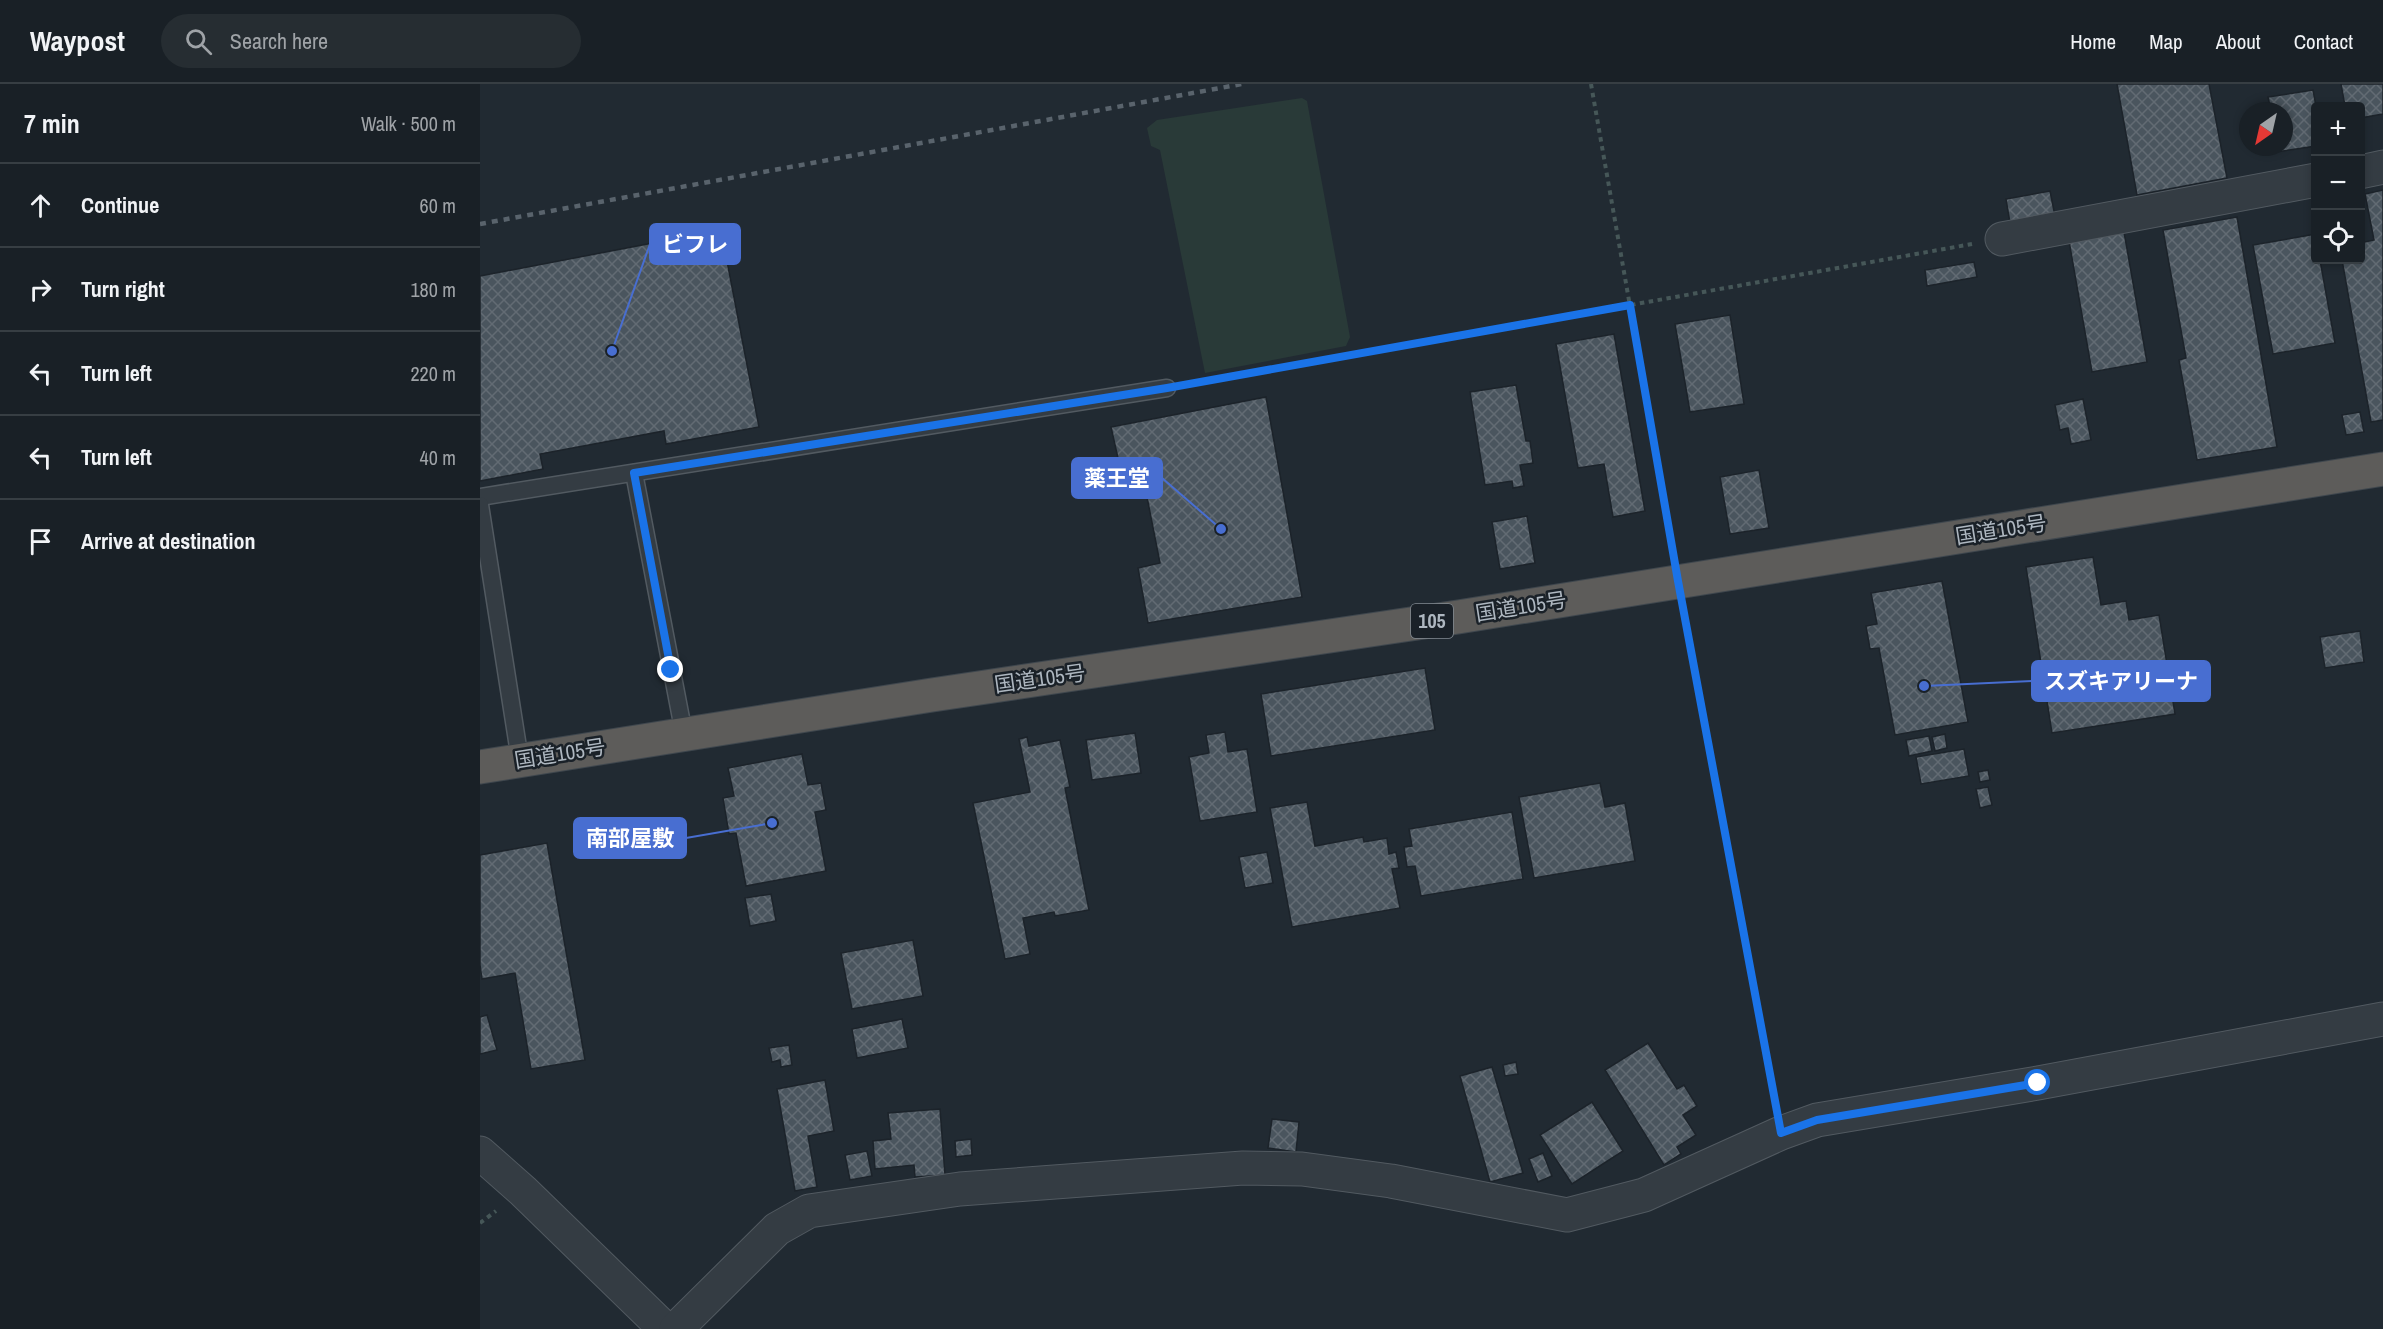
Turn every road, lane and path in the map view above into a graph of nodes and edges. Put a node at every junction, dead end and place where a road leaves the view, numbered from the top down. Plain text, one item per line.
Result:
1 (1592, 84) edge
2 (2383, 167) edge
3 (2365, 170) edge
4 (2311, 181) edge
5 (2002, 239) joint
6 (1630, 305) junction
7 (1167, 388) joint
8 (2383, 469) edge
9 (634, 473) junction
10 (480, 497) edge
11 (480, 505) edge
12 (1678, 581) junction
13 (684, 734) junction
14 (520, 760) junction
15 (480, 767) edge
16 (2383, 1019) edge
17 (1781, 1133) junction
18 (480, 1153) edge
19 (664, 1329) edge
20 (676, 1329) edge

1 - 6 path
2 - 3 street
4 - 5 street
5 - 6 path
6 - 7 path
6 - 12 path
7 - 9 lane
8 - 12 highway, 国道105号 / 105
9 - 10 lane
9 - 13 lane
11 - 14 lane
12 - 13 highway, 国道105号 / 105
12 - 17 path
13 - 14 highway, 国道105号 / 105
14 - 15 highway, 国道105号 / 105
16 - 17 street
17 - 20 street
18 - 19 street

